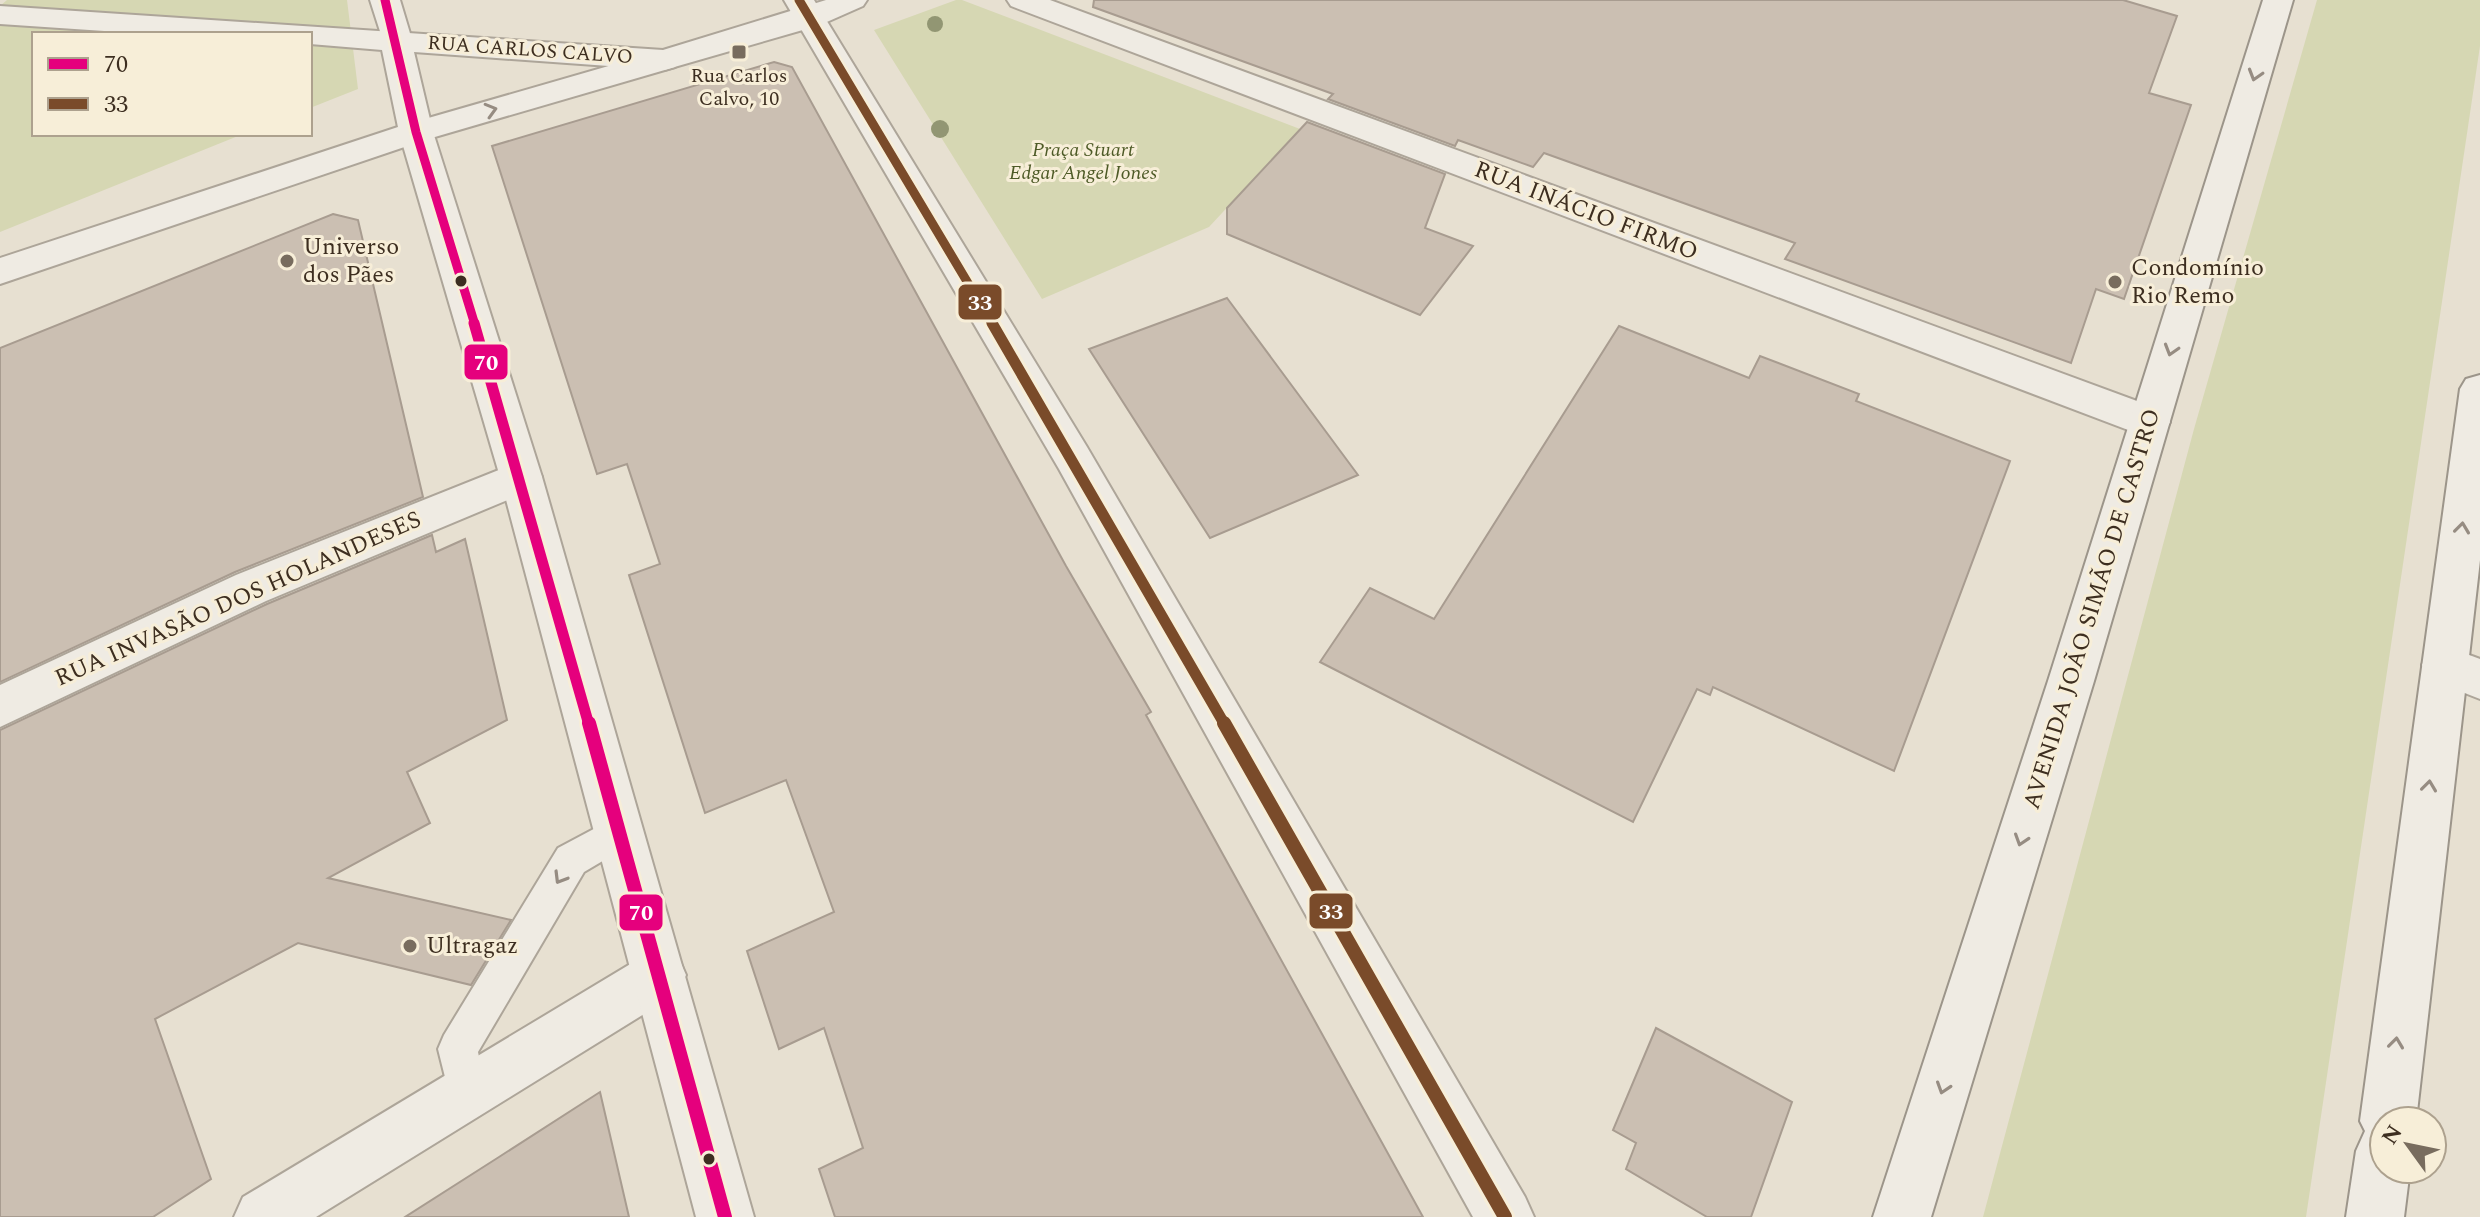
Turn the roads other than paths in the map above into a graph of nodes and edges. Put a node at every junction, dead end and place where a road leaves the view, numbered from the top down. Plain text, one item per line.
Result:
1 (385, 0) edge
2 (852, 0) edge
3 (1022, 0) edge
4 (2278, 0) edge
5 (804, 9) edge
6 (0, 15) edge
7 (262, 32) edge
8 (312, 35) edge
9 (396, 40) junction
10 (664, 60) junction
11 (416, 132) junction
12 (0, 271) edge
13 (2480, 389) edge
14 (2150, 422) junction
15 (521, 477) junction
16 (2462, 672) edge
17 (0, 707) edge
18 (620, 831) junction
19 (660, 975) junction
20 (466, 1091) junction
21 (2391, 1105) edge
22 (2379, 1185) edge
23 (263, 1217) edge
24 (725, 1217) edge
25 (1505, 1217) edge
26 (1902, 1217) edge
27 (2375, 1217) edge

1 - 9 street
2 - 5 street, RUA CARLOS CALVO
3 - 14 street, RUA INÁCIO FIRMO
4 -> 14 street, AVENIDA JOÃO SIMÃO DE CASTRO
5 - 10 street, RUA CARLOS CALVO
5 - 25 street
6 - 7 street
8 - 9 street, RUA CARLOS CALVO
9 - 10 street, RUA CARLOS CALVO
9 - 11 street
11 -> 10 street, RUA CARLOS CALVO
11 - 12 street, RUA CARLOS CALVO
11 - 15 street
16 -> 13 street
14 -> 26 street, AVENIDA JOÃO SIMÃO DE CASTRO
15 - 17 street, RUA INVASÃO DOS HOLANDESES
15 - 18 street
21 -> 16 street
18 - 19 street
18 -> 20 lane
19 - 20 street
19 - 24 street
20 - 23 street
22 - 27 street

